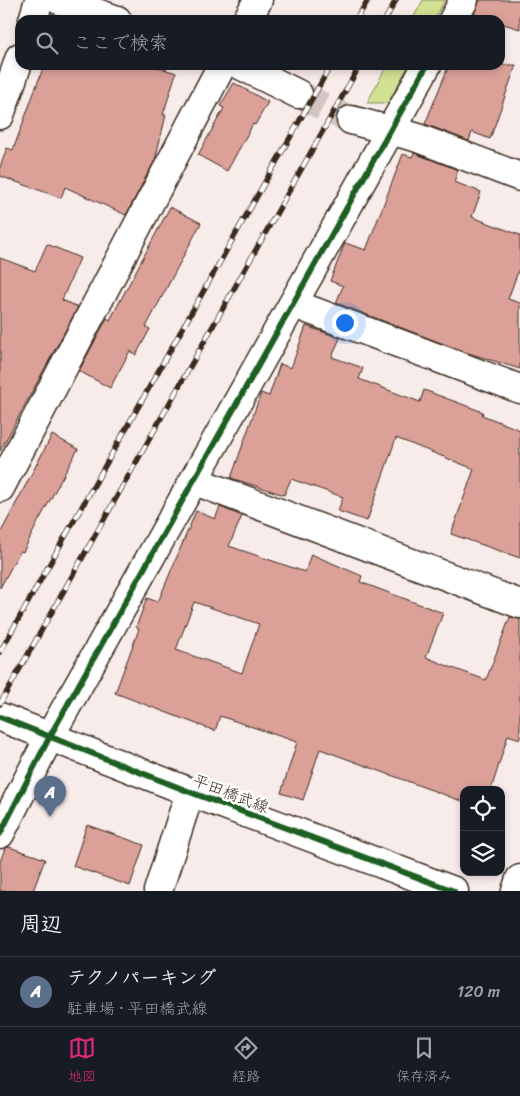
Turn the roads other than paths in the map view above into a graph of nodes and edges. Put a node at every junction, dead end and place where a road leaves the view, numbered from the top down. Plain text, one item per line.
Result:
1 (38, 0) edge
2 (59, 0) edge
3 (258, 0) edge
4 (464, 0) edge
5 (34, 15) edge
6 (102, 15) edge
7 (250, 15) edge
8 (456, 15) edge
9 (16, 70) edge
10 (219, 70) edge
11 (250, 70) edge
12 (424, 70) edge
13 (298, 94) tunnel mouth
14 (0, 115) edge
15 (351, 120) tunnel mouth
16 (390, 131) junction
17 (520, 176) edge
18 (294, 304) junction
19 (520, 389) edge
20 (195, 481) junction
21 (0, 488) edge
22 (520, 604) edge
23 (0, 717) edge
24 (50, 736) junction
25 (190, 792) junction
26 (0, 834) edge
27 (520, 879) edge
28 (158, 891) edge
29 (454, 891) edge
30 (516, 891) edge

1 - 5 street
2 - 6 street
3 - 7 street
4 - 8 street
9 - 14 street
10 - 21 street
11 - 13 street
12 - 16 street
15 - 16 street
16 - 17 street
16 - 18 street
18 - 19 street
18 - 20 street
20 - 22 street
20 - 24 street
23 - 24 street, 平田橋武線
24 - 25 street, 平田橋武線
24 - 26 street
25 - 28 street
25 - 29 street, 平田橋武線
27 - 30 street

